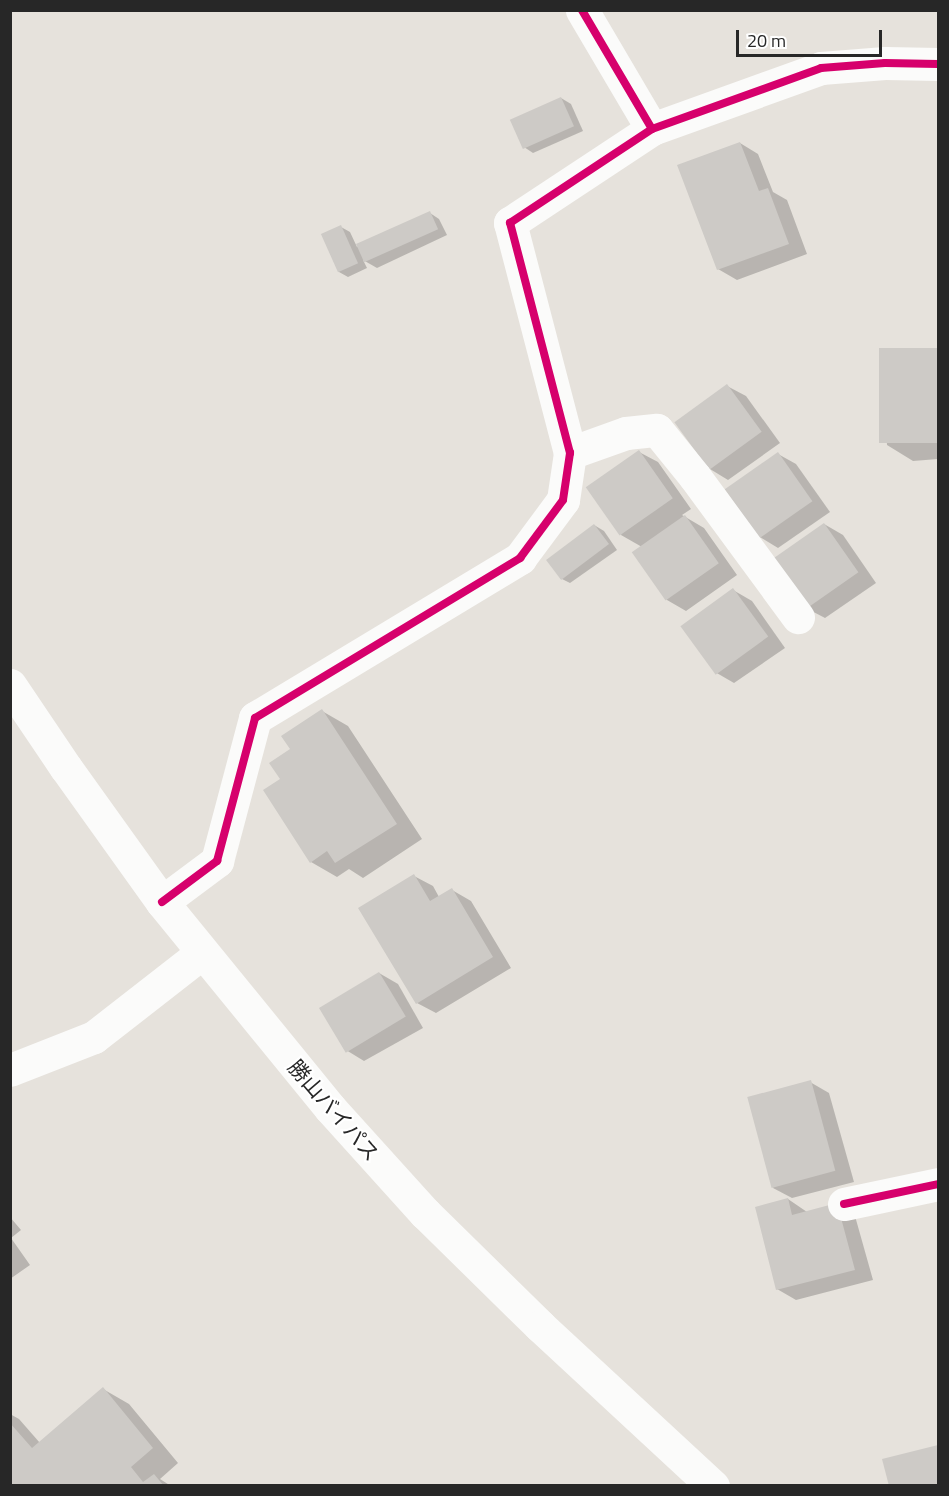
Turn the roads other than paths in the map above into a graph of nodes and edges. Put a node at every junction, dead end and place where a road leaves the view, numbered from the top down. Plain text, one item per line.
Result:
1 (582, 10) edge
2 (939, 64) edge
3 (652, 129) junction
4 (570, 453) junction
5 (798, 617) dead end
6 (10, 685) edge
7 (162, 902) junction
8 (202, 953) junction
9 (10, 1070) edge
10 (939, 1184) edge
11 (844, 1204) dead end
12 (713, 1485) edge

1 - 3 street
2 - 3 street
3 - 4 street
4 - 5 street
4 - 7 street
6 - 7 street, 勝山バイパス
7 - 8 street, 勝山バイパス
8 - 9 street
8 - 12 street, 勝山バイパス
10 - 11 street

